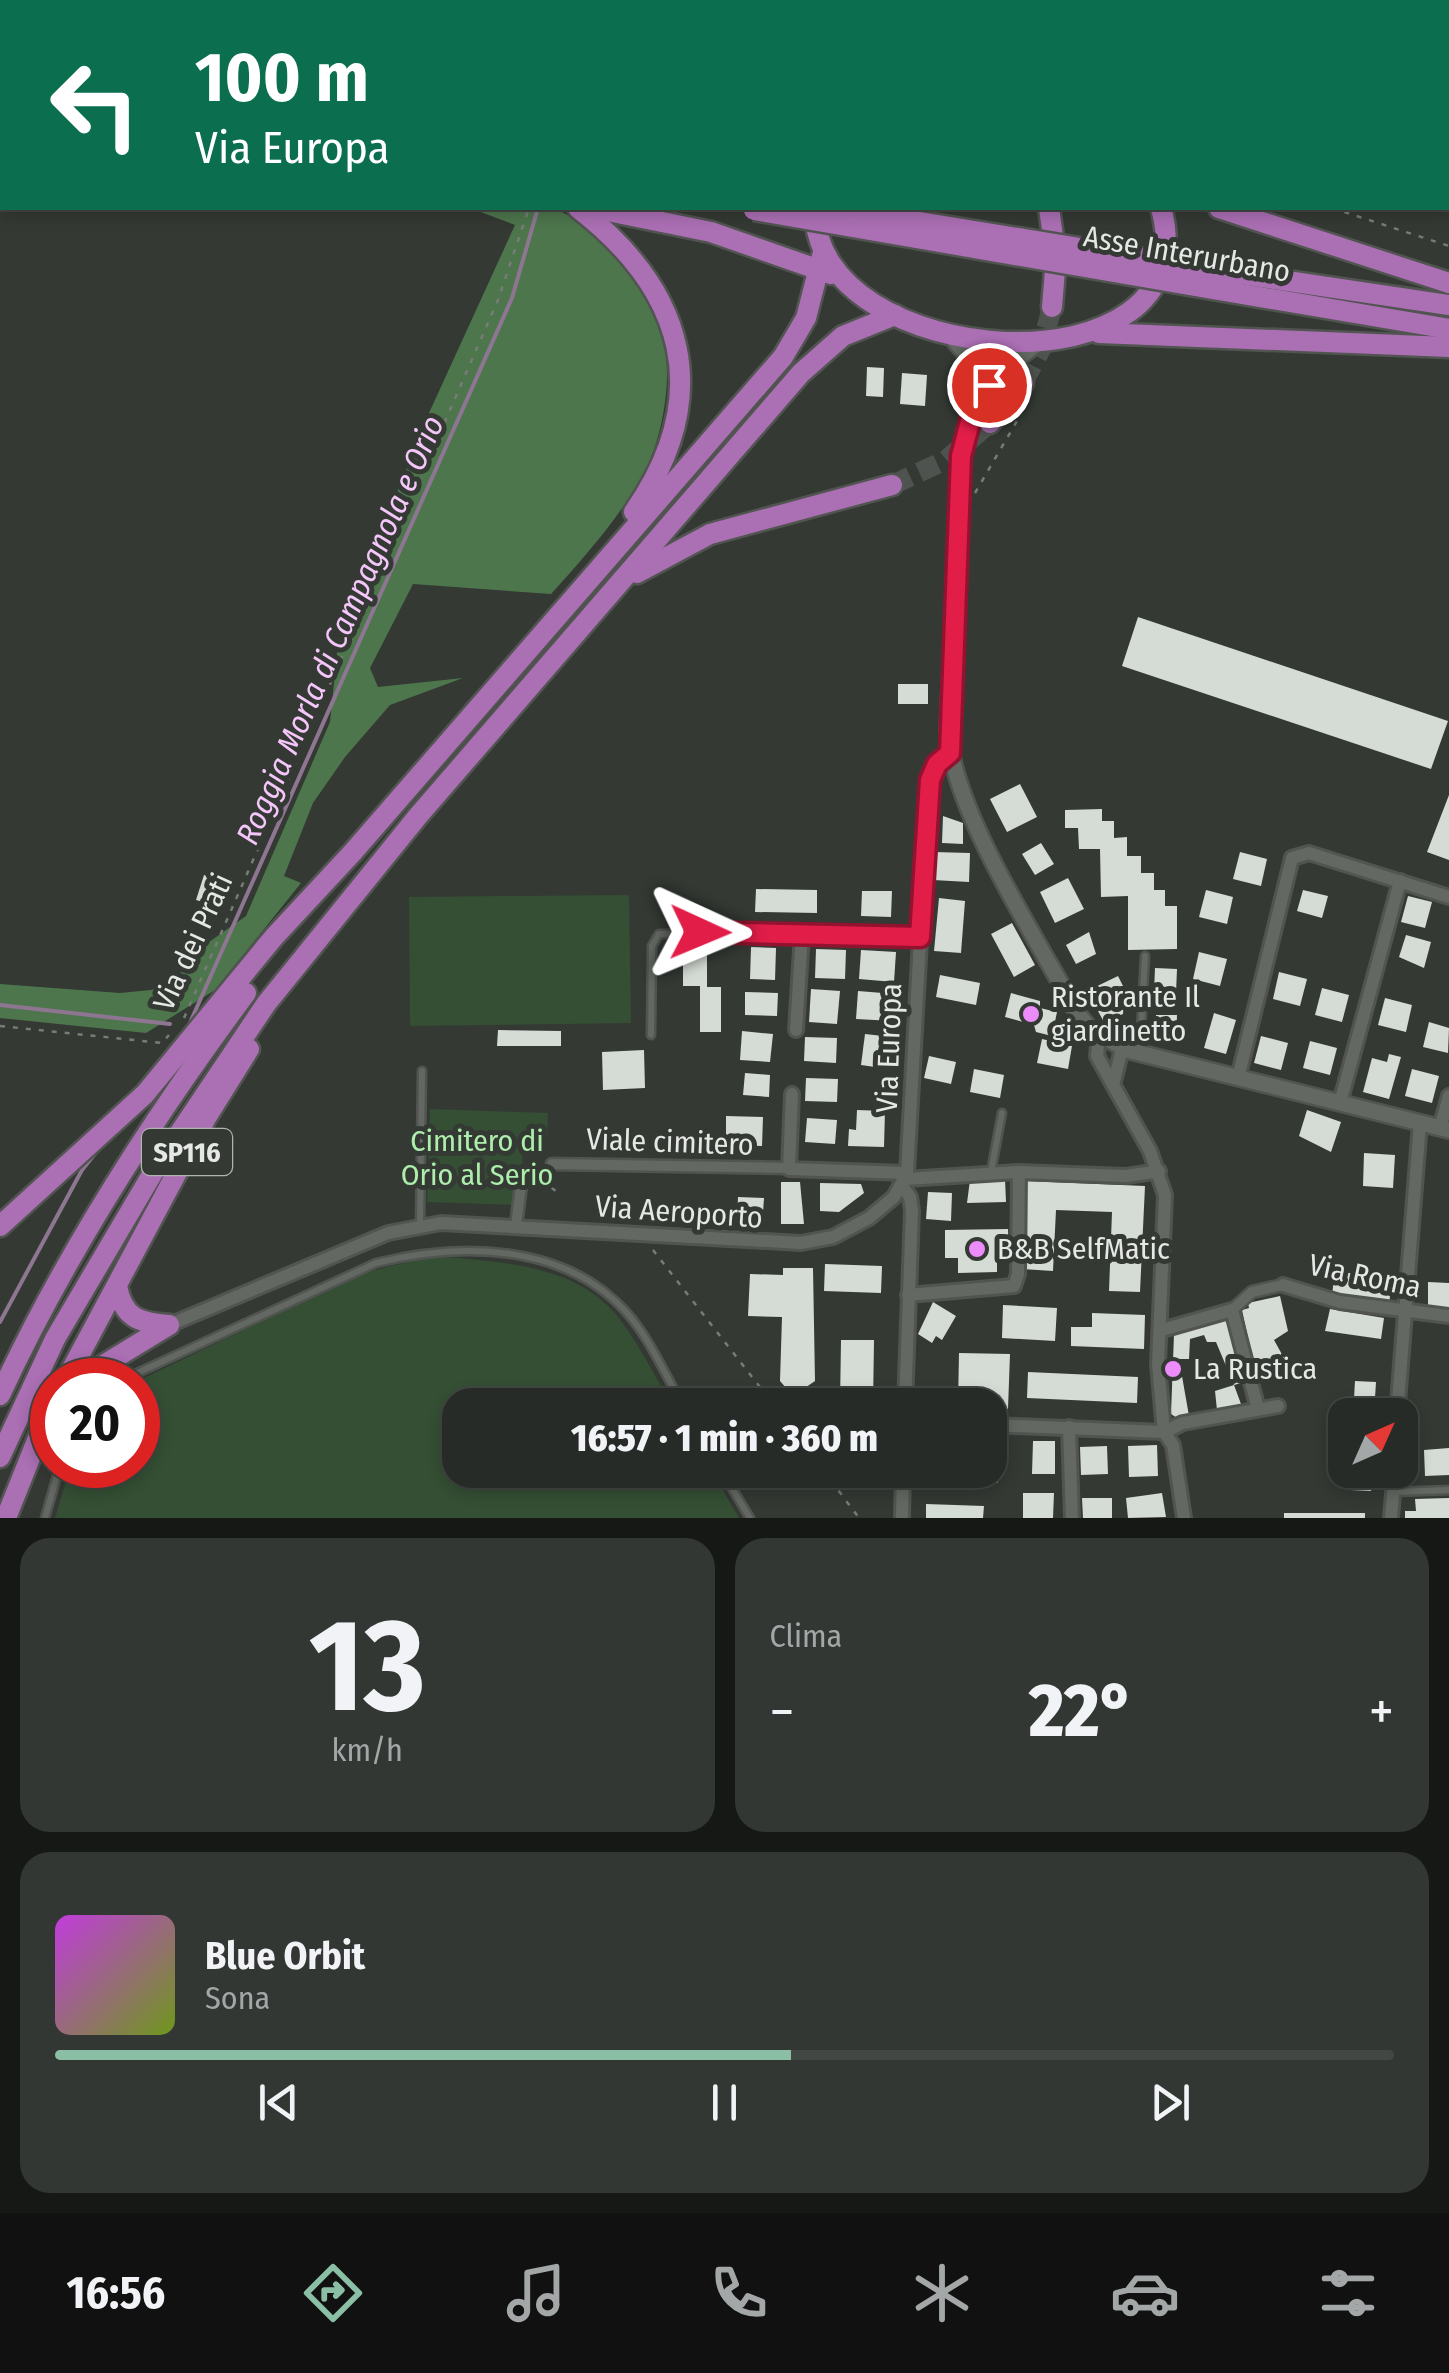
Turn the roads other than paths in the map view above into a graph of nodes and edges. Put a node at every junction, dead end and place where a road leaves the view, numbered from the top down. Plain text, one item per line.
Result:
1 (581, 210) edge
2 (603, 210) edge
3 (753, 210) edge
4 (815, 210) edge
5 (845, 210) edge
6 (1049, 210) edge
7 (1161, 210) edge
8 (1225, 210) edge
9 (821, 260) junction
10 (1198, 277) junction
11 (1449, 283) edge
12 (1449, 304) edge
13 (1052, 307) tunnel mouth
14 (896, 315) junction
15 (1449, 329) edge
16 (947, 332) junction
17 (1092, 333) junction
18 (1039, 342) junction
19 (1449, 347) edge
20 (1023, 383) tunnel mouth
21 (990, 423) tunnel mouth
22 (964, 436) junction
23 (892, 486) tunnel mouth
24 (605, 600) junction
25 (526, 652) junction
26 (950, 753) junction
27 (353, 852) junction
28 (1400, 881) junction
29 (1449, 897) edge
30 (322, 933) junction
31 (801, 934) junction
32 (920, 937) junction
33 (1145, 956) dead end
34 (796, 1030) dead end
35 (1099, 1035) junction
36 (651, 1036) dead end
37 (1122, 1048) junction
38 (1140, 1054) junction
39 (422, 1071) dead end
40 (1238, 1078) junction
41 (1114, 1084) junction
42 (792, 1094) dead end
43 (1449, 1096) edge
44 (1340, 1103) junction
45 (1002, 1113) dead end
46 (1420, 1124) junction
47 (1444, 1129) edge
48 (552, 1164) dead end
49 (788, 1168) junction
50 (1159, 1170) junction
51 (992, 1172) junction
52 (1019, 1172) junction
53 (522, 1177) dead end
54 (905, 1180) junction
55 (420, 1224) junction
56 (0, 1226) edge
57 (516, 1226) junction
58 (1283, 1285) joint
59 (117, 1286) junction
60 (908, 1295) junction
61 (1232, 1310) junction
62 (1402, 1313) junction
63 (1449, 1316) edge
64 (169, 1325) junction
65 (1162, 1330) junction
66 (78, 1358) edge
67 (109, 1358) edge
68 (160, 1362) edge
69 (673, 1388) edge
70 (906, 1388) edge
71 (0, 1395) edge
72 (1399, 1398) edge
73 (1278, 1406) dead end
74 (1258, 1408) junction
75 (1007, 1426) edge
76 (1069, 1427) junction
77 (1164, 1432) junction
78 (0, 1457) edge
79 (30, 1459) edge
80 (53, 1488) edge
81 (732, 1488) edge
82 (903, 1488) edge
83 (1394, 1488) edge
84 (1449, 1490) edge
85 (1394, 1492) junction
86 (6, 1518) edge
87 (45, 1518) edge
88 (750, 1518) edge
89 (902, 1518) edge
90 (1072, 1518) edge
91 (1184, 1518) edge
92 (1392, 1518) edge

1 - 25 highway
2 - 9 highway
3 - 10 highway, Asse Interurbano, bridge
4 - 9 highway
5 - 10 highway, Asse Interurbano, bridge
6 - 13 highway
7 - 17 highway
8 - 11 highway
9 - 14 highway
9 - 25 highway
10 - 12 highway, Asse Interurbano
10 - 15 highway, Asse Interurbano
14 - 16 highway
14 - 24 highway
16 - 18 highway
16 - 22 street
17 - 18 highway
17 - 19 highway
18 - 22 street
20 - 21 highway
22 - 26 street
23 - 24 highway
24 - 30 highway
25 - 27 highway
26 - 32 street, Via Europa
26 - 35 street
27 - 56 highway
27 - 71 highway
28 - 29 street
28 - 40 street
28 - 44 street
30 - 59 highway, SP116
30 - 78 highway
31 - 32 street
31 - 34 street
31 - 36 lane
32 - 54 street, Via Europa
33 - 38 lane
35 - 37 street
35 - 41 street
37 - 38 street
37 - 41 street
38 - 40 street
39 - 55 lane
40 - 44 street
41 - 50 street
42 - 49 street
43 - 47 street
44 - 46 street
45 - 51 lane
46 - 47 street
46 - 62 street
48 - 49 street, Viale cimitero
49 - 54 street
50 - 52 street
50 - 65 street
51 - 52 street
51 - 54 street
52 - 60 street
53 - 57 street
54 - 57 street, Via Aeroporto
54 - 60 street, Via Europa
55 - 57 street, Via Aeroporto
55 - 64 street, Via Aeroporto
58 - 61 street, Via Roma
58 - 62 street, Via Roma
59 - 64 highway
59 - 66 highway, SP116
60 - 70 street, Via Europa
61 - 65 street, Via Roma
61 - 74 street
62 - 63 street, Via Roma
62 - 72 street
64 - 67 highway
65 - 77 street
68 - 69 lane
73 - 74 street
74 - 77 street
75 - 76 street
76 - 77 street
76 - 90 street
77 - 91 street
79 - 86 highway
80 - 87 lane
81 - 88 lane
82 - 89 street
83 - 85 street
84 - 85 lane
85 - 92 street

